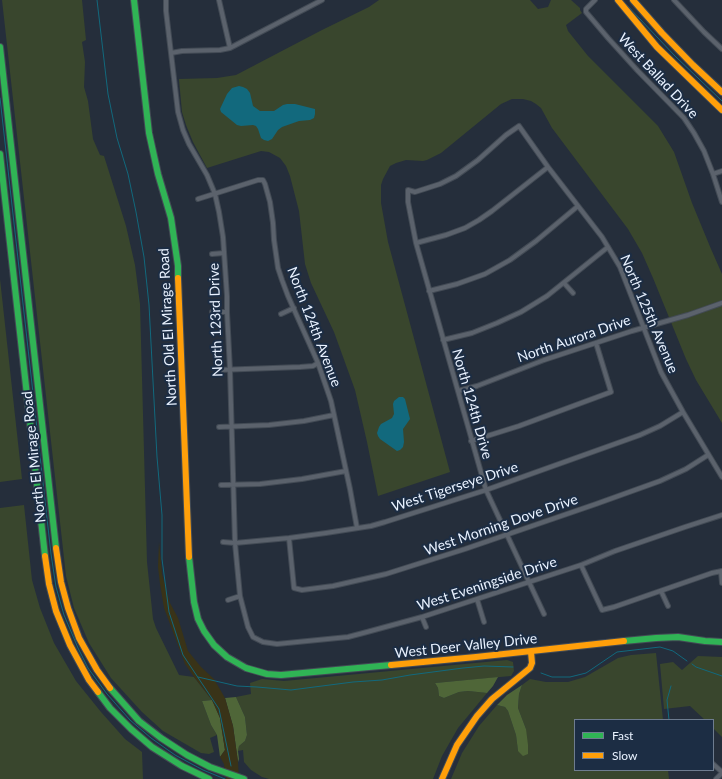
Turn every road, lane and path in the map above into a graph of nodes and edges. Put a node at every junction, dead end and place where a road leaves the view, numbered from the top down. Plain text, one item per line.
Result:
1 (134, 0) edge
2 (166, 0) edge
3 (219, 0) edge
4 (322, 0) edge
5 (596, 0) edge
6 (618, 0) edge
7 (633, 0) edge
8 (674, 0) edge
9 (0, 48) edge
10 (230, 48) junction
11 (722, 49) edge
12 (171, 53) junction
13 (722, 92) edge
14 (722, 110) edge
15 (0, 154) edge
16 (548, 167) junction
17 (722, 171) edge
18 (713, 174) junction
19 (408, 190) joint
20 (214, 194) junction
21 (198, 199) dead end
22 (722, 202) edge
23 (578, 206) junction
24 (416, 243) junction
25 (608, 247) junction
26 (224, 253) junction
27 (212, 254) dead end
28 (564, 283) junction
29 (430, 291) junction
30 (573, 293) dead end
31 (722, 303) edge
32 (294, 308) junction
33 (212, 312) dead end
34 (227, 312) junction
35 (280, 314) dead end
36 (644, 327) junction
37 (443, 340) junction
38 (596, 343) junction
39 (318, 363) junction
40 (218, 370) dead end
41 (230, 370) junction
42 (458, 391) junction
43 (683, 412) junction
44 (334, 416) junction
45 (219, 427) dead end
46 (232, 427) junction
47 (471, 441) junction
48 (708, 455) junction
49 (346, 471) junction
50 (722, 477) edge
51 (221, 485) dead end
52 (234, 485) junction
53 (486, 490) junction
54 (722, 515) edge
55 (357, 528) junction
56 (506, 535) junction
57 (289, 538) junction
58 (223, 542) dead end
59 (235, 543) junction
60 (581, 565) junction
61 (721, 571) edge
62 (528, 582) junction
63 (722, 583) edge
64 (661, 590) junction
65 (240, 596) junction
66 (478, 599) junction
67 (228, 600) dead end
68 (668, 606) dead end
69 (544, 614) dead end
70 (422, 617) junction
71 (484, 622) dead end
72 (426, 627) dead end
73 (254, 637) joint
74 (722, 642) edge
75 (219, 650) joint
76 (531, 652) junction
77 (714, 765) edge
78 (722, 772) edge
79 (243, 778) edge
80 (209, 779) edge
81 (442, 779) edge
82 (716, 779) edge

1 - 75 main road, North Old El Mirage Road
2 - 12 street, North 123rd Drive
3 - 10 street
4 - 10 street
5 - 18 street, West Ballad Drive
6 - 14 main road
7 - 13 main road
8 - 11 street
9 - 79 main road, North El Mirage Road
10 - 12 street
12 - 20 street, North 123rd Drive
15 - 80 main road, North El Mirage Road
16 - 19 street, North 125th Avenue
16 - 23 street, North 125th Avenue
16 - 24 street
17 - 18 street
18 - 22 street, West Ballad Drive
19 - 24 street, North 124th Drive
20 - 21 street
20 - 26 street, North 123rd Drive
20 - 32 street, North 124th Avenue
23 - 25 street, North 125th Avenue
23 - 29 street
24 - 29 street, North 124th Drive
25 - 28 street
25 - 36 street, North 125th Avenue
26 - 27 street
26 - 34 street, North 123rd Drive
28 - 30 street
28 - 37 street
29 - 37 street, North 124th Drive
31 - 36 street, North Aurora Drive
32 - 35 street
32 - 39 street, North 124th Avenue
33 - 34 street
34 - 41 street, North 123rd Drive
36 - 38 street, North Aurora Drive
36 - 43 street, North 125th Avenue
37 - 42 street, North 124th Drive
38 - 42 street, North Aurora Drive
38 - 47 street
39 - 41 street
39 - 44 street, North 124th Avenue
40 - 41 street
41 - 46 street, North 123rd Drive
42 - 47 street, North 124th Drive
43 - 48 street, North 125th Avenue
43 - 53 street, West Tigerseye Drive
44 - 46 street
44 - 49 street, North 124th Avenue
45 - 46 street
46 - 52 street, North 123rd Drive
47 - 53 street, North 124th Drive
48 - 50 street, North 125th Avenue
48 - 56 street, West Morning Dove Drive
49 - 52 street
49 - 55 street, North 124th Avenue
51 - 52 street
52 - 59 street, North 123rd Drive
53 - 55 street, West Tigerseye Drive
53 - 56 street, North 124th Drive
54 - 60 street, West Eveningside Drive
55 - 57 street, West Tigerseye Drive
56 - 57 street, West Morning Dove Drive
56 - 62 street, North 124th Drive
57 - 59 street, West Tigerseye Drive
58 - 59 street, West Tigerseye Drive
59 - 65 street, North 123rd Drive
60 - 62 street, West Eveningside Drive
60 - 64 street
61 - 63 street
61 - 64 street
62 - 66 street, West Eveningside Drive
62 - 69 street, North 124th Drive
64 - 68 street
65 - 67 street
65 - 73 street, North 123rd Drive
66 - 70 street, West Eveningside Drive
66 - 71 street
70 - 72 street
70 - 73 street, West Eveningside Drive
74 - 76 main road, West Deer Valley Drive
75 - 76 main road, West Deer Valley Drive
76 - 81 main road
77 - 78 street
78 - 82 street

